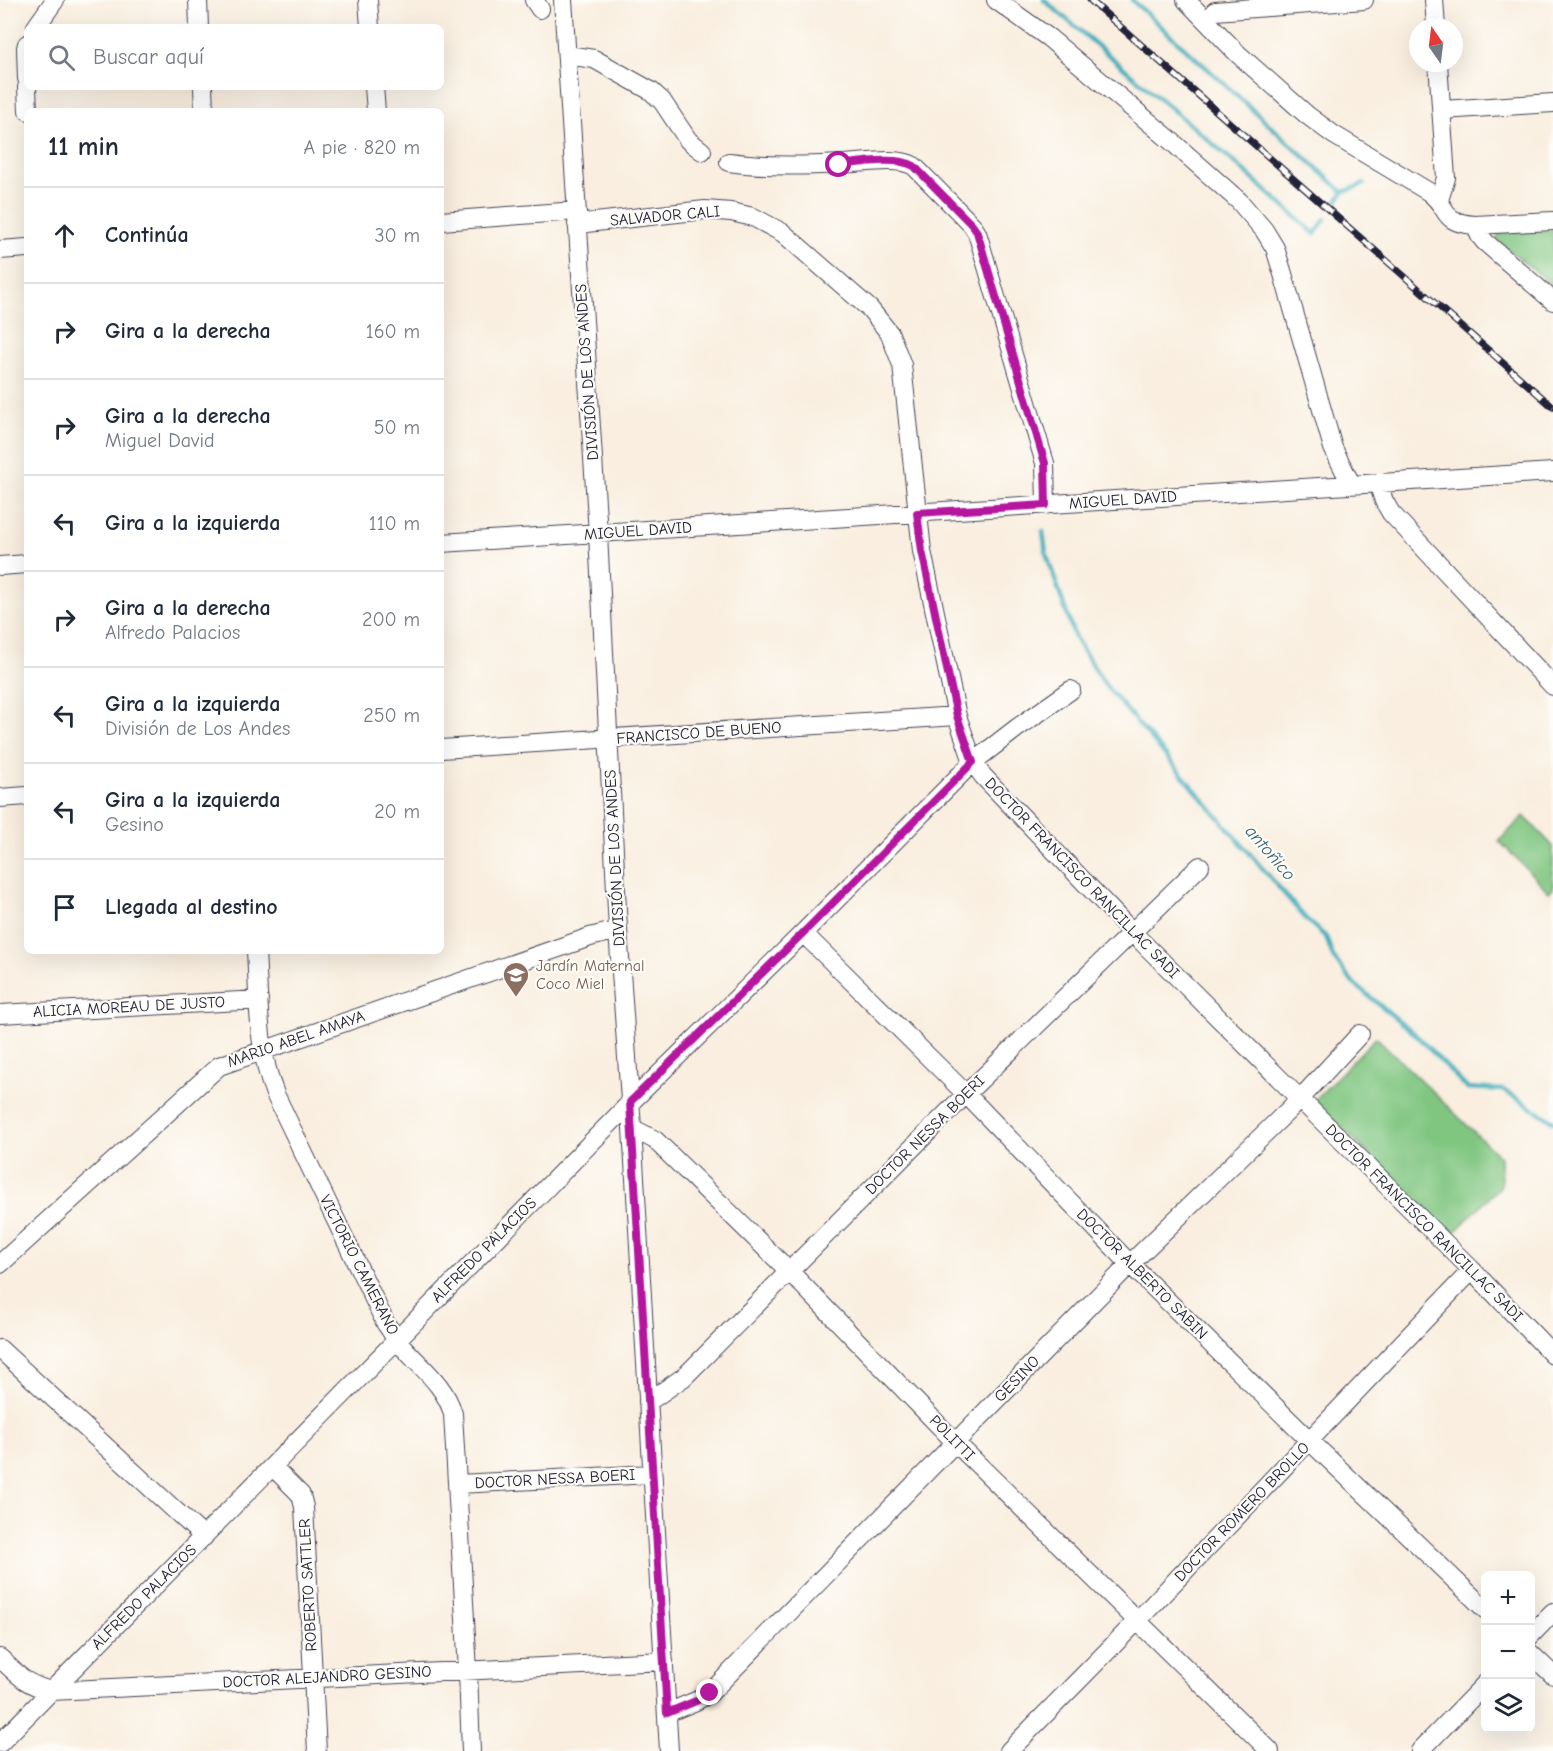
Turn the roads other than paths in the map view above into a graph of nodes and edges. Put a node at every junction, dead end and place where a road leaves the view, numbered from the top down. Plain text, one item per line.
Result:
1 (55, 0) edge
2 (198, 0) edge
3 (368, 0) edge
4 (563, 0) edge
5 (996, 0) edge
6 (1186, 0) edge
7 (1364, 0) edge
8 (1434, 0) edge
9 (1213, 11) edge
10 (1435, 18) edge
11 (38, 24) edge
12 (199, 24) edge
13 (370, 24) edge
14 (567, 55) junction
15 (1439, 72) edge
16 (27, 90) edge
17 (203, 90) edge
18 (374, 90) edge
19 (1553, 103) edge
20 (28, 108) edge
21 (204, 108) edge
22 (376, 108) edge
23 (1442, 110) junction
24 (702, 151) dead end
25 (729, 162) dead end
26 (1439, 200) junction
27 (577, 217) junction
28 (753, 217) joint
29 (444, 221) edge
30 (1553, 221) edge
31 (1475, 225) junction
32 (24, 248) edge
33 (0, 250) edge
34 (1553, 301) edge
35 (1553, 472) edge
36 (1378, 483) junction
37 (1351, 484) junction
38 (1046, 505) junction
39 (917, 513) junction
40 (598, 534) junction
41 (444, 543) edge
42 (24, 564) edge
43 (0, 566) edge
44 (1553, 686) edge
45 (1071, 690) dead end
46 (957, 716) junction
47 (609, 739) junction
48 (444, 749) edge
49 (973, 762) junction
50 (24, 796) edge
51 (0, 798) edge
52 (1200, 866) dead end
53 (618, 930) junction
54 (803, 933) junction
55 (1133, 933) junction
56 (256, 954) edge
57 (259, 1000) junction
58 (0, 1014) edge
59 (1360, 1034) dead end
60 (262, 1050) junction
61 (966, 1094) junction
62 (1300, 1099) junction
63 (630, 1102) junction
64 (632, 1128) junction
65 (0, 1264) edge
66 (1130, 1264) junction
67 (1472, 1270) junction
68 (790, 1272) junction
69 (396, 1340) junction
70 (0, 1349) edge
71 (1553, 1355) edge
72 (648, 1402) junction
73 (1310, 1441) junction
74 (955, 1442) junction
75 (273, 1467) junction
76 (652, 1474) junction
77 (458, 1484) junction
78 (204, 1537) junction
79 (1481, 1606) edge
80 (1553, 1612) edge
81 (1138, 1620) junction
82 (1535, 1631) edge
83 (0, 1658) edge
84 (1535, 1658) edge
85 (664, 1661) junction
86 (468, 1671) junction
87 (1553, 1675) edge
88 (314, 1677) junction
89 (1481, 1687) edge
90 (51, 1691) junction
91 (667, 1713) junction
92 (0, 1743) edge
93 (317, 1751) edge
94 (471, 1751) edge
95 (669, 1751) edge
96 (1009, 1751) edge
97 (1270, 1751) edge
98 (1420, 1751) edge

1 - 11 street
2 - 12 street
3 - 13 street
4 - 14 street, DIVISIÓN DE LOS ANDES
5 - 37 street
6 - 9 street
7 - 9 street
8 - 10 street
9 - 26 street
14 - 24 street
14 - 27 street, DIVISIÓN DE LOS ANDES
15 - 23 street
16 - 20 street
17 - 21 street
18 - 22 street
19 - 23 street
23 - 26 street
25 - 38 street
26 - 31 street
27 - 28 street, SALVADOR CALI
27 - 29 street, SALVADOR CALI
27 - 40 street, DIVISIÓN DE LOS ANDES
28 - 39 street, DOCTOR FRANCISCO RANCILLAC SADI
30 - 31 street
31 - 34 street
32 - 33 street
35 - 36 street, MIGUEL DAVID
36 - 37 street, MIGUEL DAVID
36 - 44 street
37 - 38 street, MIGUEL DAVID
38 - 39 street, MIGUEL DAVID
39 - 40 street, MIGUEL DAVID
39 - 46 street, DOCTOR FRANCISCO RANCILLAC SADI
40 - 41 street, MIGUEL DAVID
40 - 47 street, DIVISIÓN DE LOS ANDES
42 - 43 street
45 - 49 street, ALFREDO PALACIOS
46 - 47 street, FRANCISCO DE BUENO
46 - 49 street, DOCTOR FRANCISCO RANCILLAC SADI
47 - 48 street, FRANCISCO DE BUENO
47 - 53 street, DIVISIÓN DE LOS ANDES
49 - 54 street, ALFREDO PALACIOS
49 - 55 street, DOCTOR FRANCISCO RANCILLAC SADI
50 - 51 street
52 - 55 street, DOCTOR NESSA BOERI
53 - 60 street, MARIO ABEL AMAYA
53 - 63 street, DIVISIÓN DE LOS ANDES
54 - 61 street, DOCTOR ALBERTO SABIN
54 - 63 street, ALFREDO PALACIOS
55 - 61 street, DOCTOR NESSA BOERI
55 - 62 street, DOCTOR FRANCISCO RANCILLAC SADI
56 - 57 street, VICTORIO CAMERANO
57 - 58 street, ALICIA MOREAU DE JUSTO
57 - 60 street, VICTORIO CAMERANO
59 - 62 street, GESINO
60 - 65 street, MARIO ABEL AMAYA
60 - 69 street, VICTORIO CAMERANO
61 - 66 street, DOCTOR ALBERTO SABIN
61 - 68 street, DOCTOR NESSA BOERI
62 - 66 street, GESINO
62 - 67 street, DOCTOR FRANCISCO RANCILLAC SADI
63 - 64 street, DIVISIÓN DE LOS ANDES
63 - 69 street, ALFREDO PALACIOS
64 - 68 street, POLITTI
64 - 72 street, DIVISIÓN DE LOS ANDES
66 - 73 street, DOCTOR ALBERTO SABIN
66 - 74 street, GESINO
67 - 71 street, DOCTOR FRANCISCO RANCILLAC SADI
67 - 73 street, DOCTOR ROMERO BROLLO
68 - 72 street, DOCTOR NESSA BOERI
68 - 74 street, POLITTI
69 - 75 street, ALFREDO PALACIOS
69 - 77 street, VICTORIO CAMERANO
70 - 78 street
72 - 76 street, DIVISIÓN DE LOS ANDES
73 - 79 street, DOCTOR ALBERTO SABIN
73 - 81 street, DOCTOR ROMERO BROLLO
74 - 81 street, POLITTI
74 - 91 street, GESINO
75 - 78 street, ALFREDO PALACIOS
75 - 88 street, ROBERTO SATTLER
76 - 77 street, DOCTOR NESSA BOERI
76 - 85 street, DIVISIÓN DE LOS ANDES
77 - 86 street, VICTORIO CAMERANO
78 - 90 street, ALFREDO PALACIOS
80 - 82 street
81 - 96 street, DOCTOR ROMERO BROLLO
81 - 97 street, POLITTI
83 - 90 street, DOCTOR ALEJANDRO GESINO
84 - 87 street
85 - 86 street, DOCTOR ALEJANDRO GESINO
85 - 91 street, DIVISIÓN DE LOS ANDES
86 - 88 street, DOCTOR ALEJANDRO GESINO
86 - 94 street, VICTORIO CAMERANO
88 - 90 street, DOCTOR ALEJANDRO GESINO
88 - 93 street, ROBERTO SATTLER
89 - 98 street
90 - 92 street, ALFREDO PALACIOS
91 - 95 street, DIVISIÓN DE LOS ANDES

